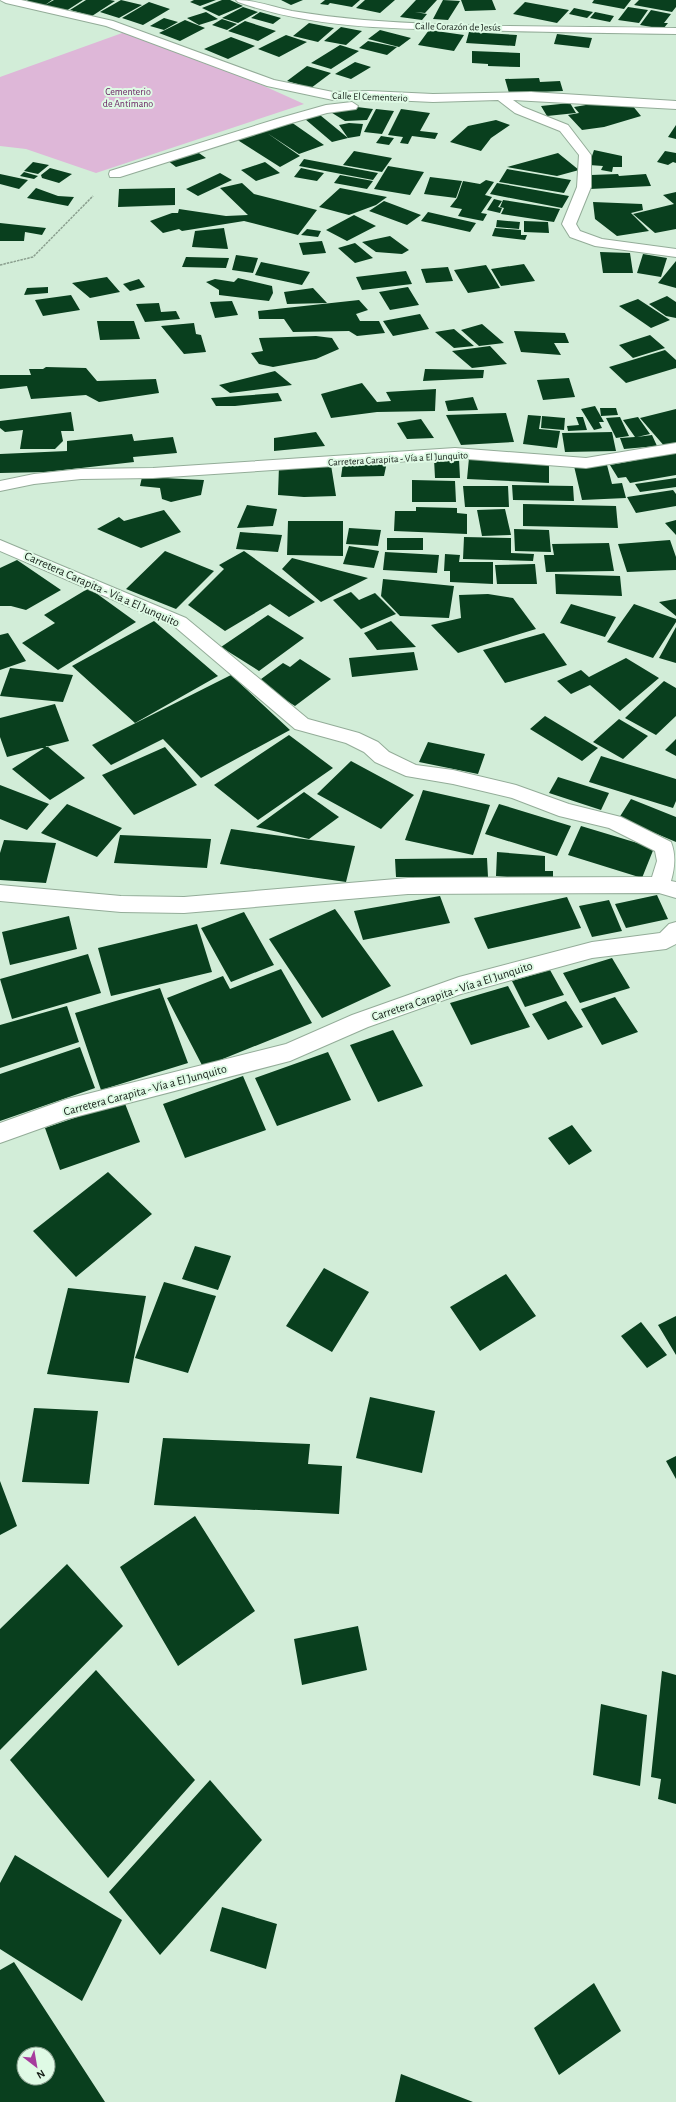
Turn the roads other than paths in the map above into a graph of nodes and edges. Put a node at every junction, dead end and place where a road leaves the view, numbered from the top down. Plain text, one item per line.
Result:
1 (6, 0) edge
2 (242, 0) edge
3 (676, 31) edge
4 (502, 98) junction
5 (676, 105) edge
6 (447, 110) dead end
7 (519, 110) junction
8 (495, 111) dead end
9 (114, 174) dead end
10 (676, 253) edge
11 (676, 448) edge
12 (0, 486) edge
13 (0, 545) edge
14 (668, 888) edge
15 (0, 893) edge
16 (676, 930) edge
17 (0, 1133) edge

1 - 4 street, Calle El Cementerio
2 - 3 street, Calle Corazón de Jesús
4 - 5 street, Calle El Cementerio
4 - 7 street
6 - 9 street
7 - 8 street
7 - 10 street
11 - 12 street, Carretera Carapita - Vía a El Junquito
13 - 14 street, Carretera Carapita - Vía a El Junquito
14 - 15 street
16 - 17 street, Carretera Carapita - Vía a El Junquito

